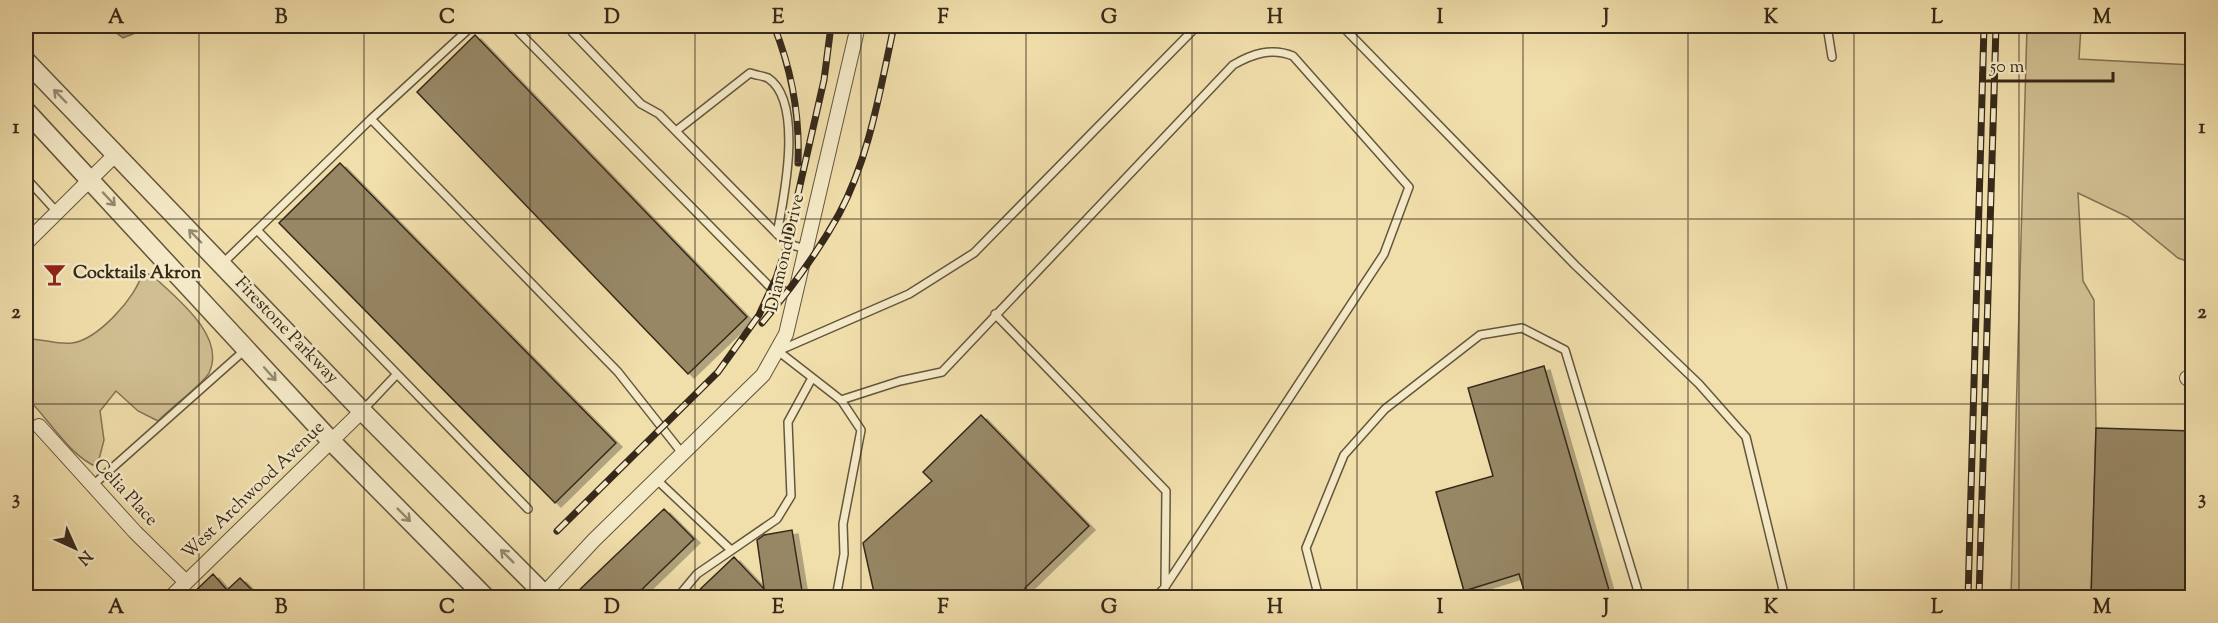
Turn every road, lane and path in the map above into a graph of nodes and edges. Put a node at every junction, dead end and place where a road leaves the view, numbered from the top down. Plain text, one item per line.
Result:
1 (472, 26) edge
2 (513, 26) edge
3 (858, 26) edge
4 (1197, 26) edge
5 (1342, 26) edge
6 (1827, 26) edge
7 (572, 32) dead end
8 (1832, 57) dead end
9 (26, 61) edge
10 (26, 111) edge
11 (371, 119) junction
12 (676, 131) junction
13 (116, 154) junction
14 (26, 178) edge
15 (91, 179) junction
16 (57, 212) junction
17 (257, 230) junction
18 (777, 234) junction
19 (26, 243) edge
20 (805, 249) junction
21 (222, 264) junction
22 (795, 292) junction
23 (994, 314) junction
24 (247, 349) junction
25 (778, 351) junction
26 (397, 374) junction
27 (813, 378) junction
28 (841, 400) junction
29 (362, 411) junction
30 (39, 426) dead end
31 (331, 441) junction
32 (682, 453) junction
33 (656, 479) junction
34 (93, 485) junction
35 (528, 509) dead end
36 (731, 550) junction
37 (186, 582) junction
38 (1165, 587) junction
39 (544, 596) edge
40 (170, 597) edge
41 (486, 597) edge
42 (677, 597) edge
43 (836, 597) edge
44 (1155, 597) edge
45 (1319, 597) edge
46 (1640, 597) edge
47 (1785, 597) edge

1 - 11 lane
2 - 22 lane
3 - 20 street, Diamond Drive
4 - 25 lane
5 - 47 lane
6 - 8 lane
7 - 12 lane
13 -> 9 street, Firestone Parkway
10 - 15 street
11 - 17 lane
11 - 32 lane
12 - 18 lane
12 - 18 lane
13 - 15 street
21 -> 13 street, Firestone Parkway
14 - 16 lane
15 - 16 street
15 -> 24 street
16 - 19 street
17 - 21 lane
17 - 26 lane
18 - 20 lane
20 - 22 street, Diamond Drive
21 - 29 street, Firestone Parkway
22 - 25 street, Diamond Drive
23 - 28 lane
23 - 38 lane
23 - 38 lane
24 -> 31 street
24 - 34 lane
25 - 27 lane
25 - 32 street, Diamond Drive
26 - 29 lane
26 - 35 lane
27 - 28 lane
27 - 36 lane
28 - 43 lane
29 - 31 street, West Archwood Avenue
39 -> 29 street, Firestone Parkway
30 - 34 street, Celia Place
31 - 37 street, West Archwood Avenue
31 -> 41 street
32 - 33 street, Diamond Drive
33 - 36 lane
33 - 39 street, Diamond Drive
34 - 37 street, Celia Place
36 - 42 lane
37 - 40 street, West Archwood Avenue
38 - 44 lane
45 - 46 lane

